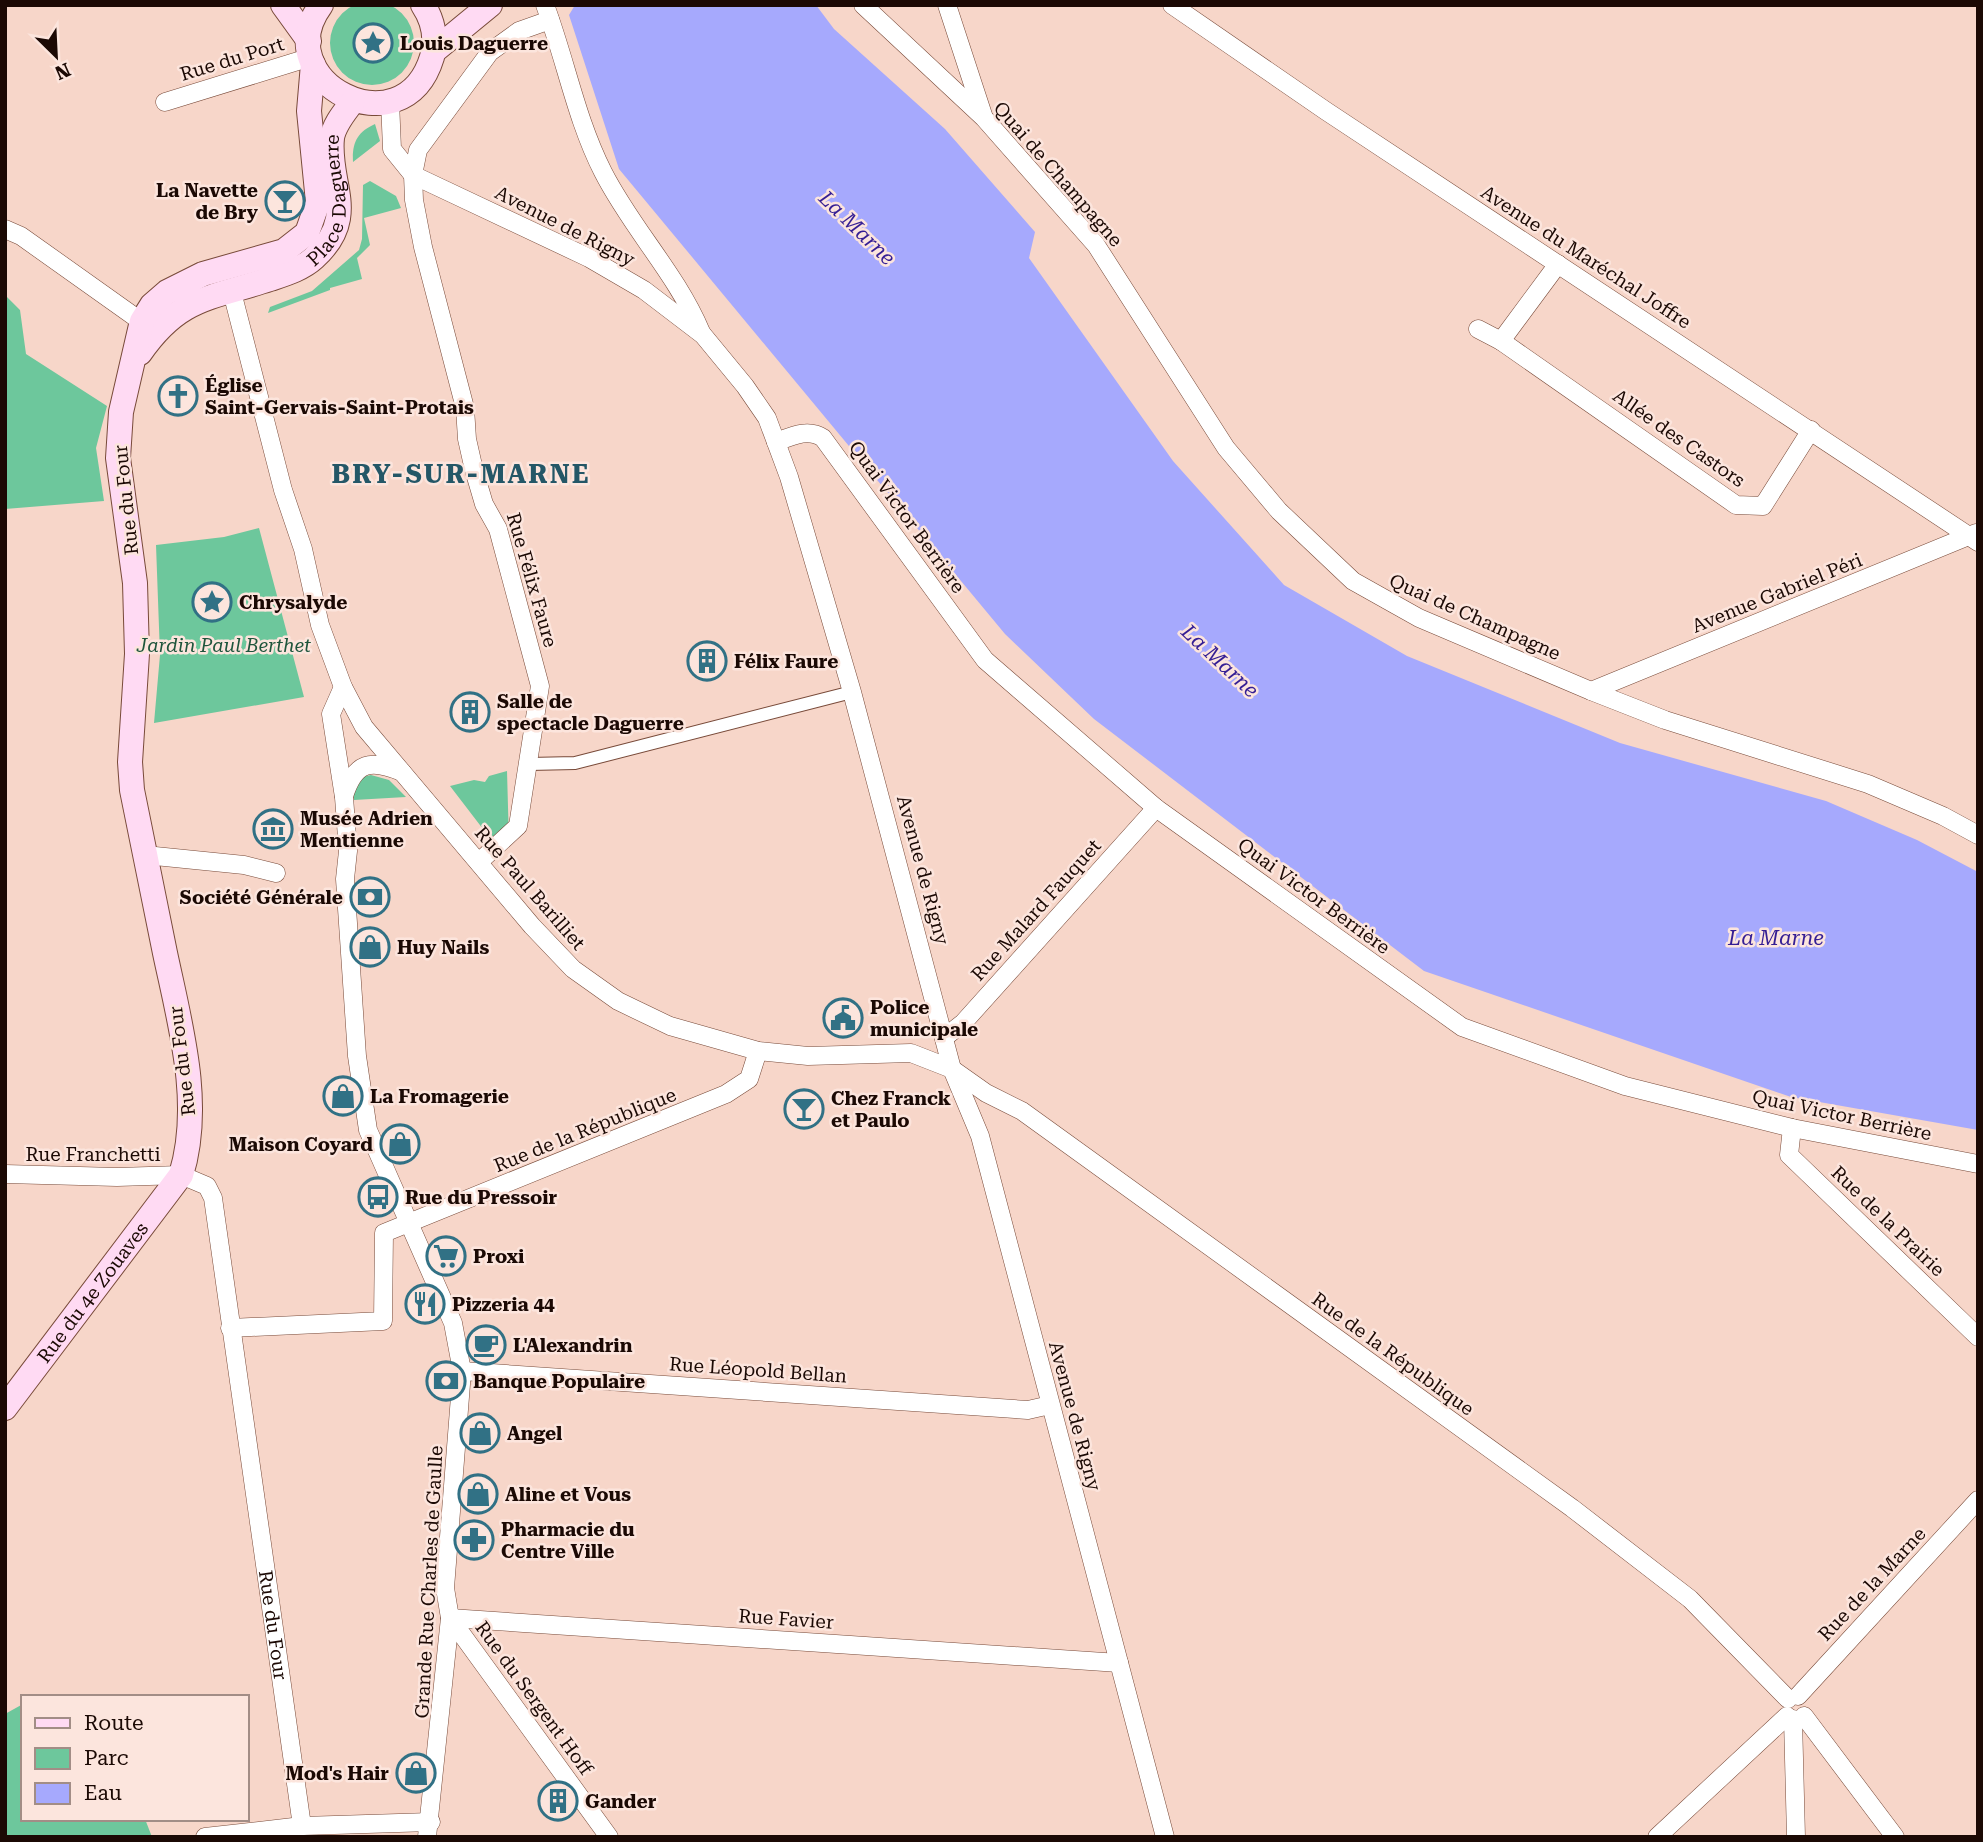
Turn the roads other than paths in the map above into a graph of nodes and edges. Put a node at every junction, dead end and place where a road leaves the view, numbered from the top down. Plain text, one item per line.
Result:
1 (283, 5) edge
2 (321, 5) edge
3 (423, 5) edge
4 (490, 5) edge
5 (863, 5) edge
6 (947, 5) edge
7 (1172, 5) edge
8 (548, 13) edge
9 (433, 51) junction
10 (311, 54) junction
11 (353, 101) junction
12 (390, 101) junction
13 (165, 102) dead end
14 (984, 118) junction
15 (413, 175) junction
16 (5, 229) edge
17 (244, 264) junction
18 (1558, 264) junction
19 (232, 292) junction
20 (148, 326) junction
21 (1478, 329) dead end
22 (703, 335) junction
23 (1501, 341) junction
24 (1811, 430) junction
25 (776, 442) junction
26 (1975, 537) edge
27 (343, 687) junction
28 (1591, 691) junction
29 (852, 692) junction
30 (529, 764) junction
31 (405, 774) junction
32 (344, 797) junction
33 (1156, 808) junction
34 (1978, 835) edge
35 (145, 855) junction
36 (479, 862) junction
37 (276, 873) dead end
38 (945, 1037) junction
39 (758, 1051) junction
40 (952, 1069) junction
41 (1792, 1128) junction
42 (1978, 1164) edge
43 (5, 1174) edge
44 (181, 1175) junction
45 (407, 1224) junction
46 (230, 1328) junction
47 (1978, 1337) edge
48 (462, 1371) junction
49 (1050, 1405) junction
50 (5, 1408) edge
51 (1978, 1500) edge
52 (450, 1618) junction
53 (1119, 1663) junction
54 (1794, 1709) junction
55 (1821, 1738) junction
56 (1796, 1773) junction
57 (302, 1826) junction
58 (429, 1829) edge
59 (205, 1837) edge
60 (609, 1837) edge
61 (1165, 1837) edge
62 (1657, 1837) edge
63 (1796, 1837) edge
64 (1895, 1837) edge

1 - 10 main road
2 - 10 main road, Place Daguerre
3 - 9 main road
4 - 9 main road
5 - 14 street, Quai de Champagne
6 - 14 street
7 - 18 street, Avenue du Maréchal Joffre
8 - 15 street
8 - 22 street
9 - 12 main road
10 - 11 main road
10 - 13 street, Rue du Port
10 - 17 main road, Place Daguerre
11 - 12 main road
11 - 19 main road, Place Daguerre
12 - 15 street, Avenue de Rigny
14 - 28 street, Quai de Champagne
15 - 22 street, Avenue de Rigny
15 - 30 street, Rue Félix Faure
16 - 20 street
17 - 19 main road
17 - 20 main road, Place Daguerre
18 - 23 street
18 - 24 street, Avenue du Maréchal Joffre
19 - 20 main road, Place Daguerre
19 - 27 street
20 - 35 main road, Rue du Four
21 - 23 street, Allée des Castors
22 - 25 street, Avenue de Rigny
23 - 24 street, Allée des Castors
24 - 26 street, Avenue du Maréchal Joffre
25 - 29 street, Avenue de Rigny
25 - 33 street, Quai Victor Berrière
26 - 28 street, Avenue Gabriel Péri
27 - 31 street, Rue Paul Barilliet
27 - 32 street, Grande Rue Charles de Gaulle
28 - 34 street, Quai de Champagne
29 - 30 street
29 - 38 street, Avenue de Rigny
30 - 36 street, Rue Félix Faure
31 - 32 street
31 - 36 street, Rue Paul Barilliet
32 - 45 street, Grande Rue Charles de Gaulle
33 - 38 street, Rue Malard Fauquet
33 - 41 street, Quai Victor Berrière
35 - 37 street
35 - 44 main road, Rue du Four
36 - 39 street, Rue Paul Barilliet
38 - 40 street, Avenue de Rigny
39 - 40 street, Rue Paul Barilliet
39 - 45 street, Rue de la République
40 - 49 street, Avenue de Rigny
40 - 54 street, Rue de la République
41 - 42 street, Quai Victor Berrière
41 - 47 street, Rue de la Prairie
43 - 44 street, Rue Franchetti
44 - 46 street, Rue du Four
44 - 50 main road, Rue du 4e Zouaves
45 - 46 street
45 - 48 street, Grande Rue Charles de Gaulle
46 - 57 street, Rue du Four
48 - 49 street, Rue Léopold Bellan
48 - 52 street, Grande Rue Charles de Gaulle
49 - 53 street, Avenue de Rigny
51 - 54 street, Rue de la Marne
52 - 53 street, Rue Favier
52 - 58 street, Grande Rue Charles de Gaulle
52 - 60 street, Rue du Sergent Hoff
53 - 61 street, Avenue de Rigny
54 - 55 street, Rue de la République
54 - 56 street
54 - 62 street, Rue de la Marne
55 - 56 street
55 - 64 street, Rue de la République
56 - 63 street
57 - 58 street
57 - 59 street

